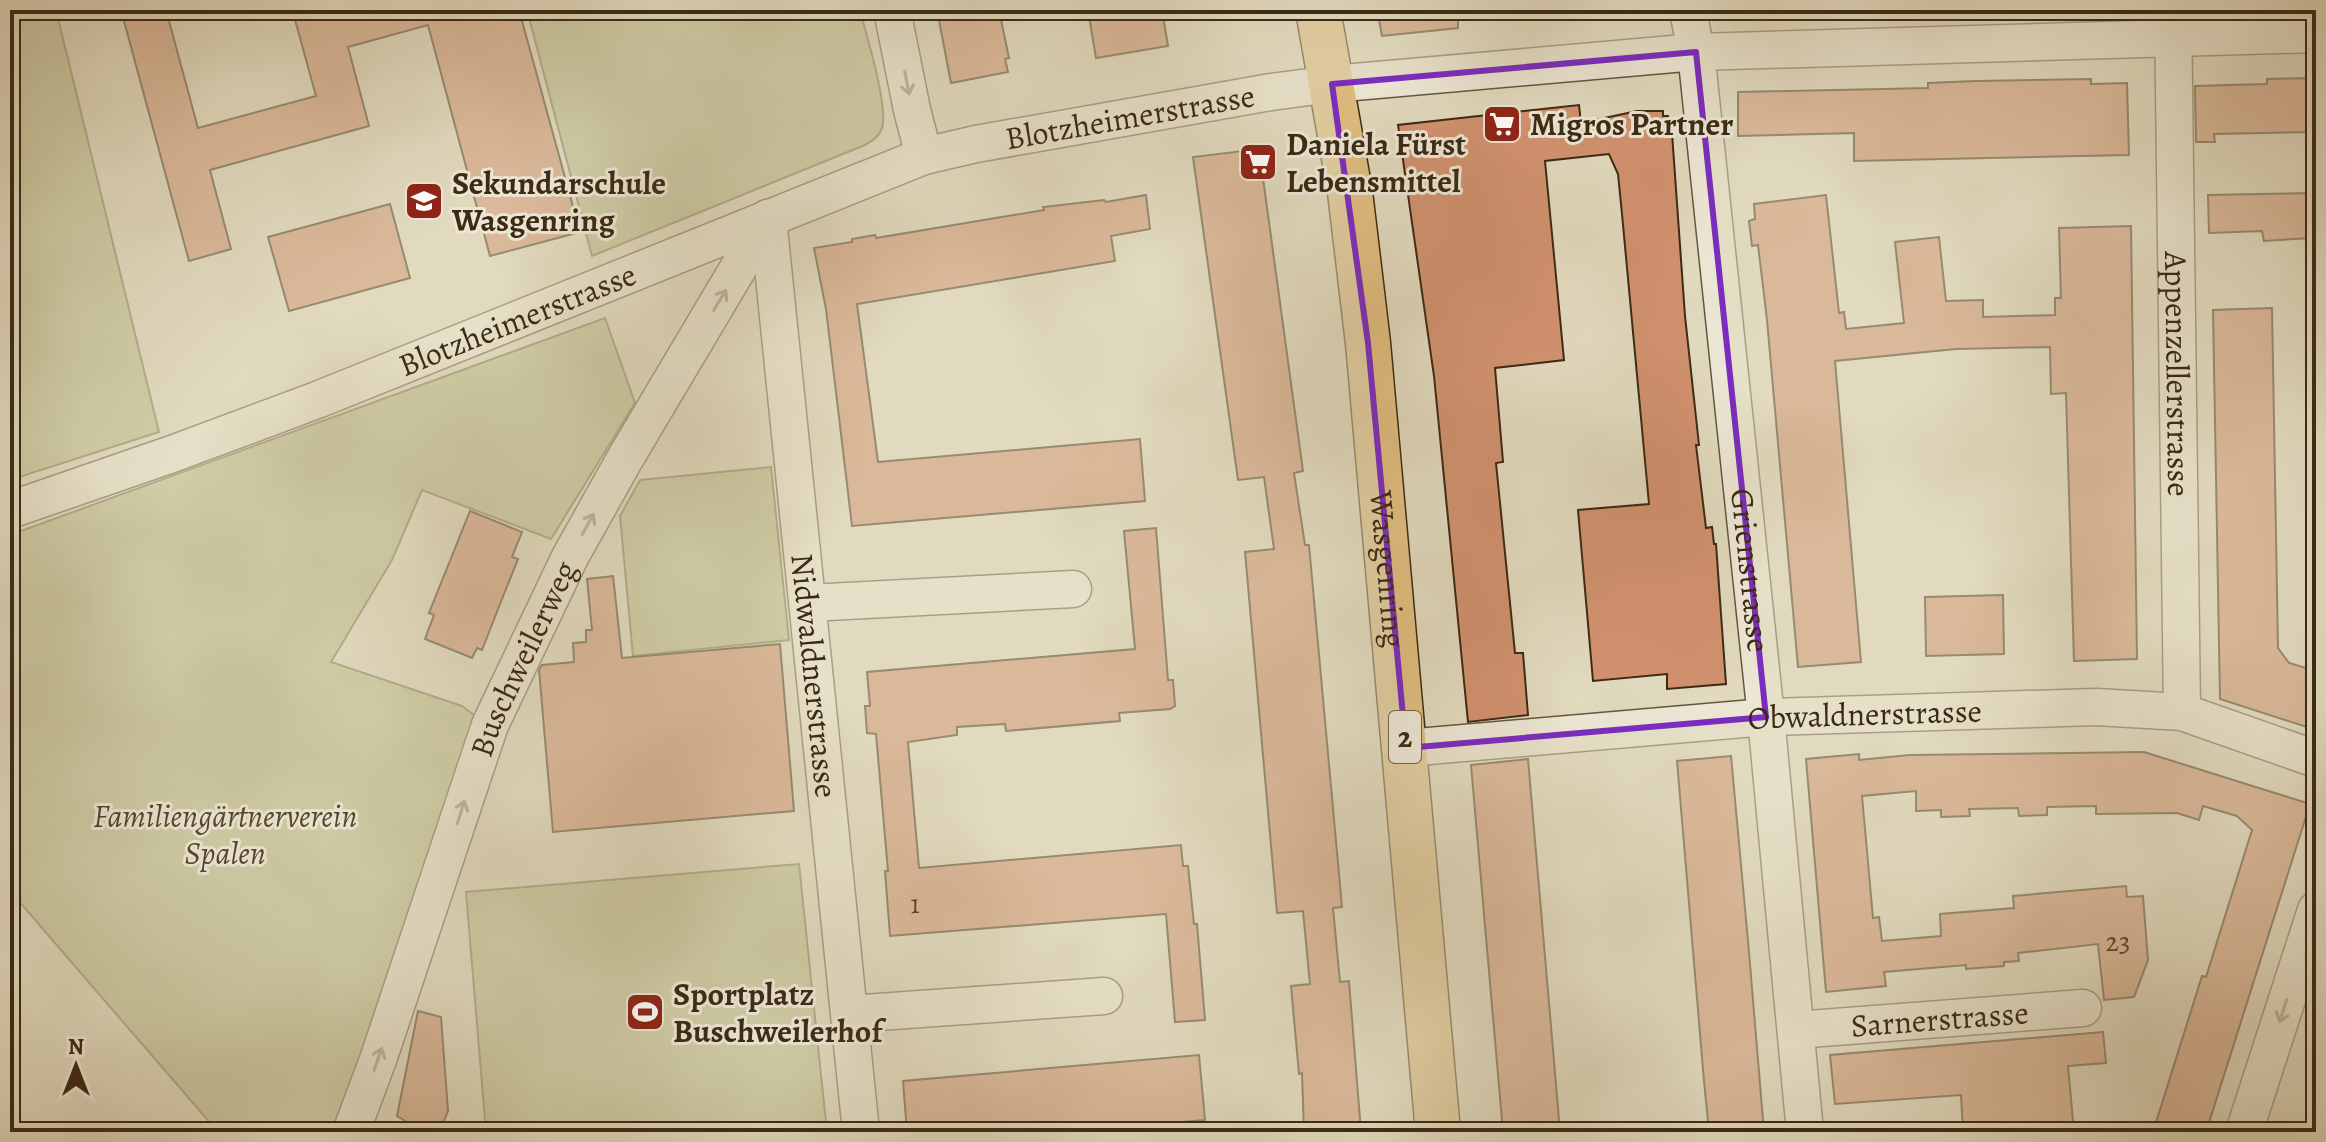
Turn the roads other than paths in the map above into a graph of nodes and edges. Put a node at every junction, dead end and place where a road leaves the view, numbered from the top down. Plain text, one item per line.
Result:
1 (892, 10) edge
2 (1318, 10) edge
3 (1688, 10) edge
4 (2173, 23) edge
5 (2316, 34) edge
6 (1696, 52) junction
7 (1332, 84) junction
8 (924, 156) junction
9 (768, 218) junction
10 (10, 510) edge
11 (1073, 589) dead end
12 (809, 603) junction
13 (2182, 712) junction
14 (1766, 717) junction
15 (1406, 748) junction
16 (2316, 759) edge
17 (2316, 910) edge
18 (1104, 996) dead end
19 (2083, 1008) dead end
20 (850, 1014) junction
21 (1796, 1030) junction
22 (351, 1132) edge
23 (861, 1132) edge
24 (1438, 1132) edge
25 (1805, 1132) edge
26 (2244, 1132) edge

1 -> 8 street
2 - 7 main road, Wasgenring / 2
3 - 6 street, Grienstrasse
4 - 5 street, Blotzheimerstrasse
4 - 6 street, Blotzheimerstrasse
4 - 13 street, Appenzellerstrasse
6 - 7 street, Blotzheimerstrasse
6 - 14 street, Grienstrasse
7 - 8 street, Blotzheimerstrasse
7 - 15 main road, Wasgenring / 2
8 - 9 street, Blotzheimerstrasse
9 - 10 street, Blotzheimerstrasse
9 - 12 street, Nidwaldnerstrasse
22 -> 9 street, Buschweilerweg
11 - 12 street
12 - 20 street, Nidwaldnerstrasse
13 - 14 street, Obwaldnerstrasse
13 - 16 street, Obwaldnerstrasse
14 - 15 street, Obwaldnerstrasse
14 - 21 street, Grienstrasse
15 - 24 main road, Wasgenring / 2
17 -> 26 street
18 - 20 street
19 - 21 street, Sarnerstrasse
20 - 23 street, Nidwaldnerstrasse
21 - 25 street, Grienstrasse

